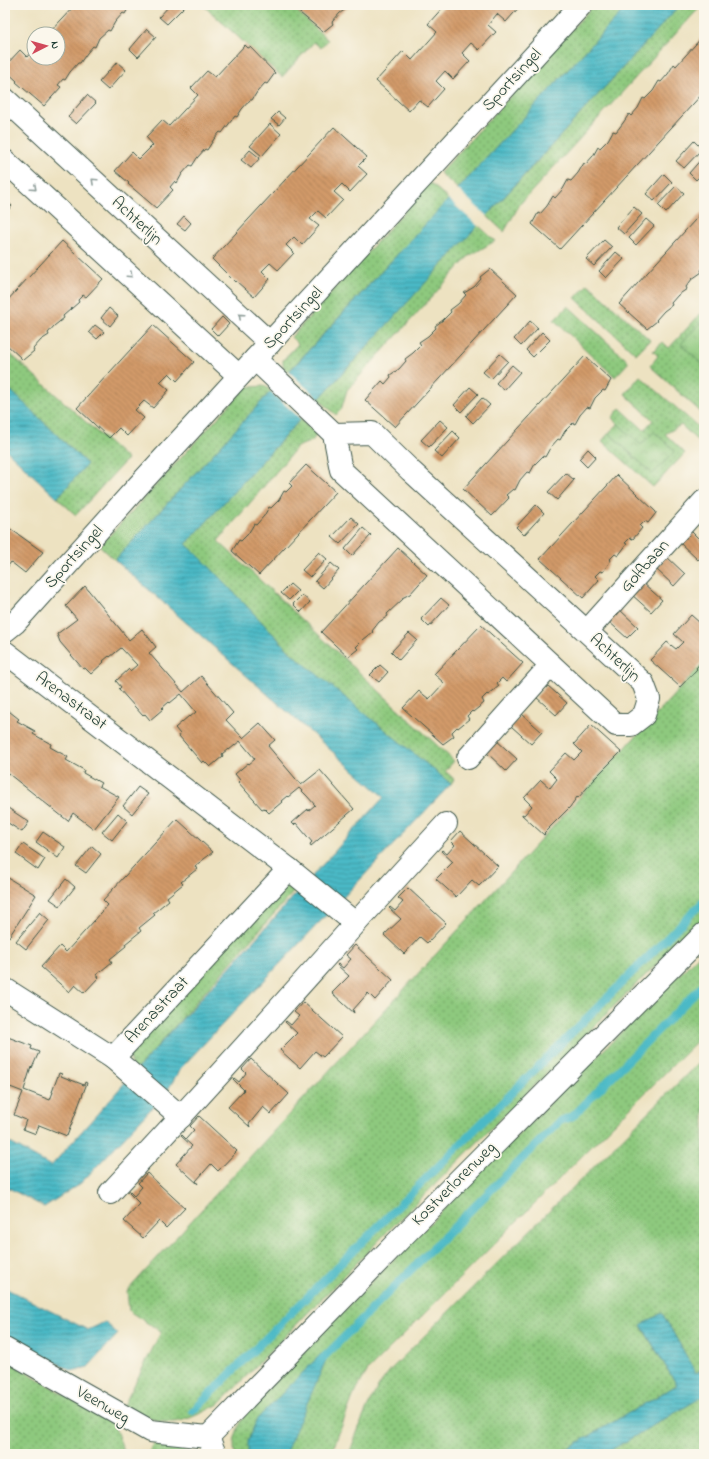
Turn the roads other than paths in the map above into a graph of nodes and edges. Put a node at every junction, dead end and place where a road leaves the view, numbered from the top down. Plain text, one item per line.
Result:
1 (581, 5) edge
2 (5, 99) edge
3 (5, 162) edge
4 (270, 343) junction
5 (260, 364) junction
6 (239, 376) junction
7 (329, 429) junction
8 (704, 501) edge
9 (5, 631) edge
10 (587, 631) junction
11 (5, 652) edge
12 (552, 665) junction
13 (468, 758) dead end
14 (446, 824) dead end
15 (289, 869) junction
16 (355, 923) junction
17 (704, 934) edge
18 (5, 989) edge
19 (113, 1058) junction
20 (181, 1118) junction
21 (110, 1192) dead end
22 (5, 1349) edge
23 (211, 1446) edge

1 - 4 street, Sportsingel
4 -> 2 street, Achterlijn
3 -> 6 street
4 - 5 street, Sportsingel
5 - 6 street, Sportsingel
5 - 7 street
6 - 9 street, Sportsingel
7 - 10 street, Achterlijn
7 - 12 street, Achterlijn
8 - 10 street, Golfbaan
10 - 12 street, Achterlijn
11 - 15 street, Arenastraat
12 - 13 street
14 - 16 street
15 - 16 street, Arenastraat
15 - 19 street, Arenastraat
16 - 20 street
17 - 23 street, Kostverlorenweg
18 - 19 street, Arenastraat
19 - 20 street
20 - 21 street
22 - 23 street, Veenweg

